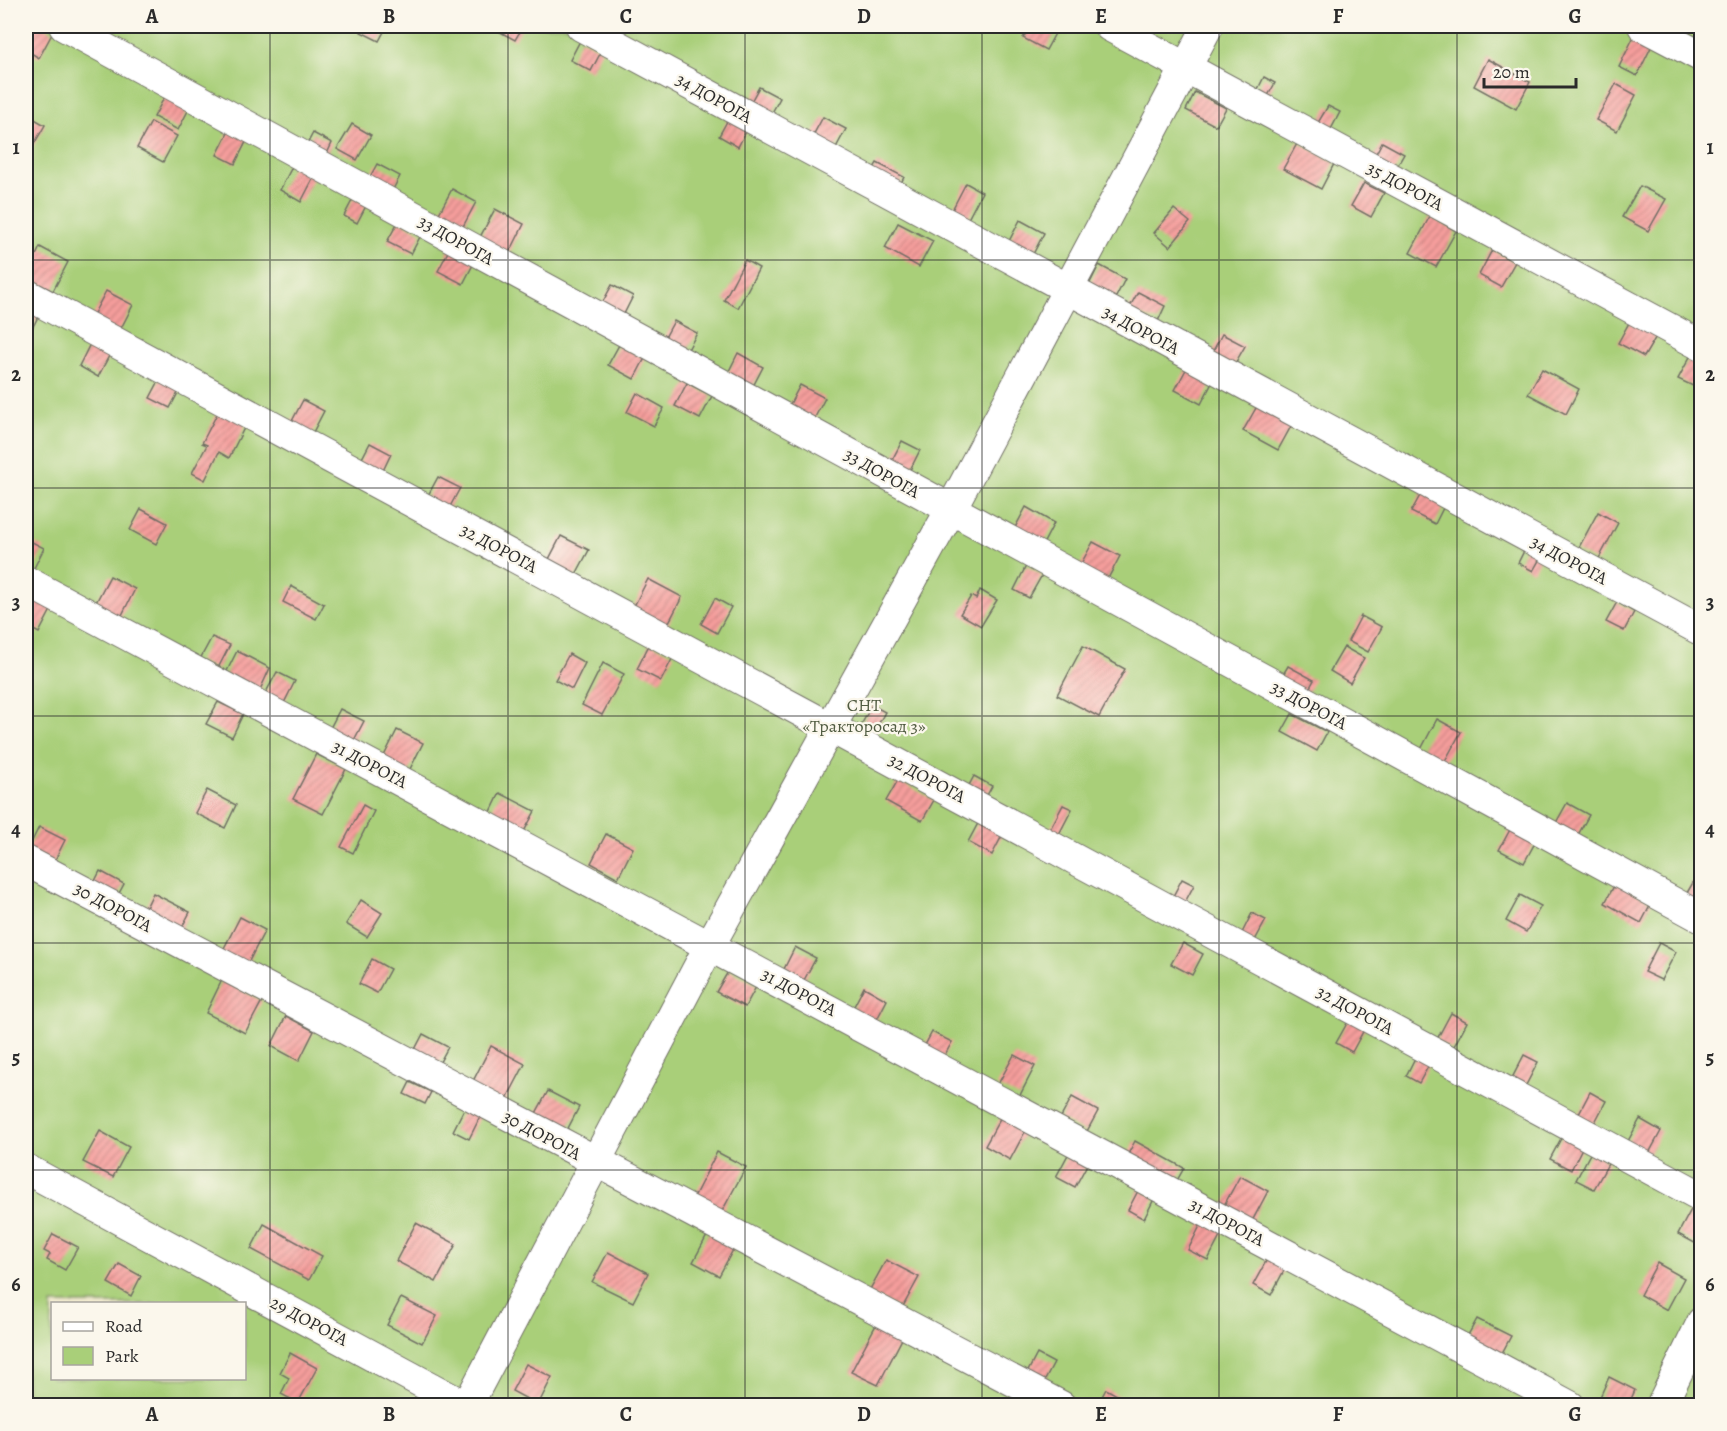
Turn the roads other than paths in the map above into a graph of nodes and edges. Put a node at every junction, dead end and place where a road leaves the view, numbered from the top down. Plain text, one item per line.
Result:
1 (64, 26) edge
2 (581, 26) edge
3 (1108, 26) edge
4 (1208, 26) edge
5 (1643, 26) edge
6 (1701, 57) edge
7 (1186, 68) junction
8 (1067, 290) junction
9 (26, 294) edge
10 (1701, 346) edge
11 (950, 511) junction
12 (26, 581) edge
13 (1701, 631) edge
14 (830, 726) junction
15 (26, 861) edge
16 (1701, 918) edge
17 (710, 945) junction
18 (595, 1163) junction
19 (26, 1169) edge
20 (1701, 1197) edge
21 (1701, 1322) edge
22 (466, 1406) edge
23 (1061, 1406) edge
24 (1570, 1406) edge
25 (1661, 1406) edge

1 - 11 street, 33 ДОРОГА
2 - 8 street, 34 ДОРОГА
3 - 7 street, 35 ДОРОГА
4 - 7 street
5 - 6 street
7 - 8 street
7 - 10 street, 35 ДОРОГА
8 - 11 street
8 - 13 street, 34 ДОРОГА
9 - 14 street, 32 ДОРОГА
11 - 14 street
11 - 16 street, 33 ДОРОГА
12 - 17 street, 31 ДОРОГА
14 - 17 street
14 - 20 street, 32 ДОРОГА
15 - 18 street, 30 ДОРОГА
17 - 18 street
17 - 24 street, 31 ДОРОГА
18 - 22 street
18 - 23 street, 30 ДОРОГА
19 - 22 street, 29 ДОРОГА
21 - 25 street

